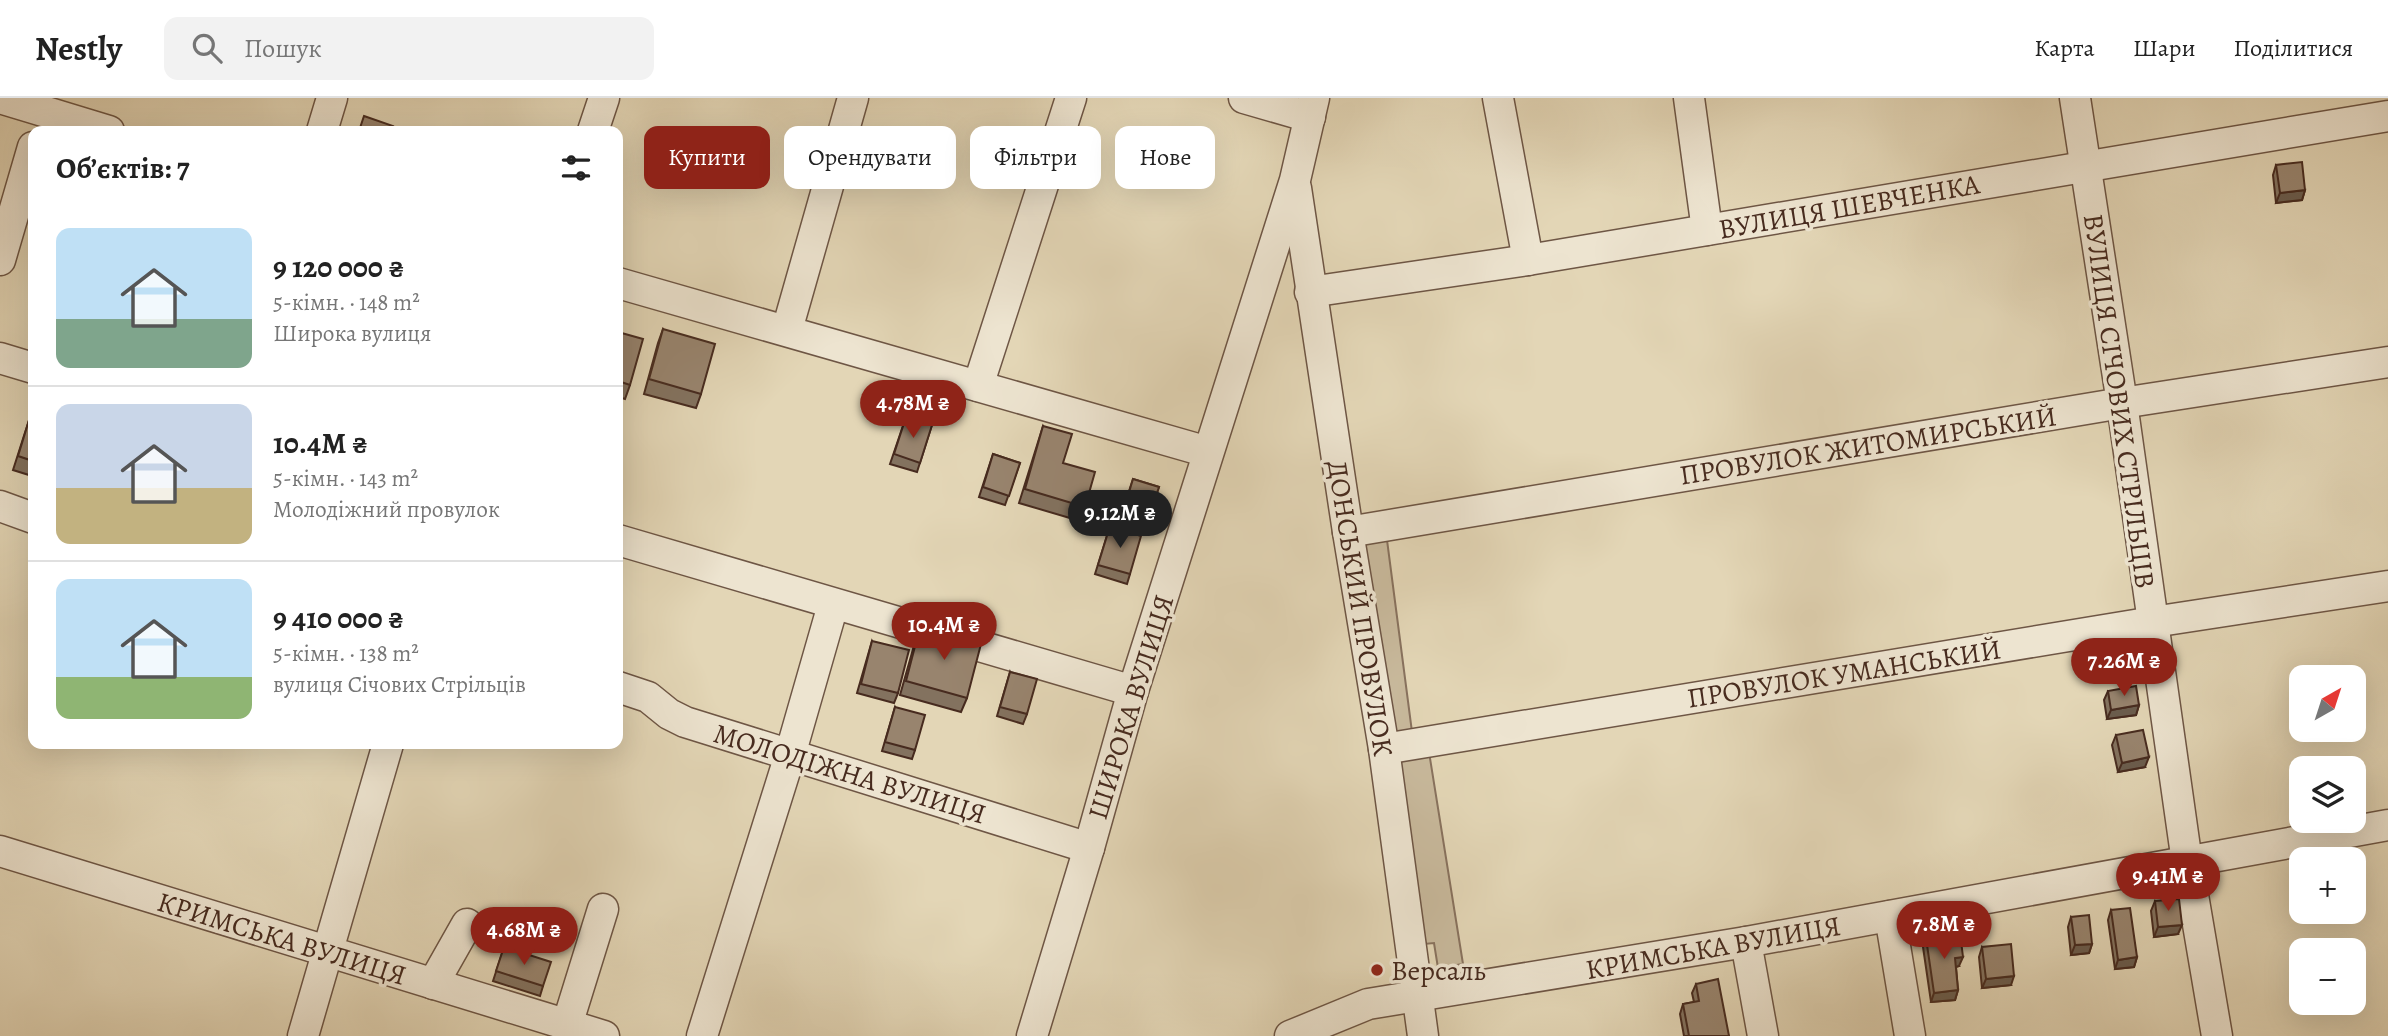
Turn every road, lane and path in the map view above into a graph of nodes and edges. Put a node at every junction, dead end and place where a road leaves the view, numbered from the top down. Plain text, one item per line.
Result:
1 (0, 98) edge
2 (332, 98) edge
3 (604, 98) edge
4 (853, 98) edge
5 (1071, 98) edge
6 (1244, 98) edge
7 (1499, 98) edge
8 (1689, 98) edge
9 (2075, 98) edge
10 (1312, 107) edge
11 (43, 114) edge
12 (2388, 116) edge
13 (90, 126) edge
14 (324, 126) edge
15 (595, 126) edge
16 (28, 164) edge
17 (2085, 165) junction
18 (1295, 180) junction
19 (1707, 230) junction
20 (0, 260) edge
21 (1528, 260) junction
22 (623, 284) edge
23 (1310, 292) junction
24 (787, 330) junction
25 (0, 358) edge
26 (2388, 362) edge
27 (28, 366) edge
28 (978, 386) junction
29 (2122, 403) junction
30 (1208, 452) junction
31 (0, 506) edge
32 (28, 516) edge
33 (1348, 532) junction
34 (623, 542) edge
35 (2388, 586) edge
36 (833, 605) junction
37 (2153, 622) junction
38 (623, 689) edge
39 (1133, 691) junction
40 (387, 749) edge
41 (1384, 749) junction
42 (790, 754) junction
43 (2388, 825) edge
44 (1089, 848) junction
45 (0, 851) edge
46 (2188, 862) junction
47 (603, 909) dead end
48 (1890, 916) junction
49 (467, 924) dead end
50 (1746, 942) junction
51 (328, 953) junction
52 (433, 984) junction
53 (1417, 997) junction
54 (567, 1025) junction
55 (303, 1036) edge
56 (604, 1036) edge
57 (702, 1036) edge
58 (1032, 1036) edge
59 (1290, 1036) edge
60 (1423, 1036) edge
61 (1763, 1036) edge
62 (1910, 1036) edge
63 (2217, 1036) edge

1 - 11 street
2 - 14 street
3 - 15 street
4 - 24 street
5 - 28 street
6 - 10 street
7 - 21 street
8 - 19 street
9 - 17 street, ВУЛИЦЯ СІЧОВИХ СТРІЛЬЦІВ
10 - 18 street, ШИРОКА ВУЛИЦЯ
11 - 13 street
12 - 17 street, ВУЛИЦЯ ШЕВЧЕНКА
16 - 20 street
17 - 19 street, ВУЛИЦЯ ШЕВЧЕНКА
17 - 29 street, ВУЛИЦЯ СІЧОВИХ СТРІЛЬЦІВ
18 - 23 street, ДОНСЬКИЙ ПРОВУЛОК
18 - 30 street, ШИРОКА ВУЛИЦЯ
19 - 21 street, ВУЛИЦЯ ШЕВЧЕНКА
21 - 23 street, ВУЛИЦЯ ШЕВЧЕНКА
22 - 24 street
23 - 33 street, ДОНСЬКИЙ ПРОВУЛОК
24 - 28 street
25 - 27 street
26 - 29 street, ПРОВУЛОК ЖИТОМИРСЬКИЙ
28 - 30 street
29 - 33 street, ПРОВУЛОК ЖИТОМИРСЬКИЙ
29 - 37 street, ВУЛИЦЯ СІЧОВИХ СТРІЛЬЦІВ
30 - 39 street, ШИРОКА ВУЛИЦЯ
31 - 32 street
33 - 41 street, ДОНСЬКИЙ ПРОВУЛОК
34 - 36 street
35 - 37 street, ПРОВУЛОК УМАНСЬКИЙ
36 - 39 street
36 - 42 street
37 - 41 street, ПРОВУЛОК УМАНСЬКИЙ
37 - 46 street, ВУЛИЦЯ СІЧОВИХ СТРІЛЬЦІВ
38 - 42 street, МОЛОДІЖНА ВУЛИЦЯ
39 - 44 street, ШИРОКА ВУЛИЦЯ
40 - 51 street
41 - 53 street, ДОНСЬКИЙ ПРОВУЛОК
42 - 44 street, МОЛОДІЖНА ВУЛИЦЯ
42 - 57 street
43 - 46 street, КРИМСЬКА ВУЛИЦЯ
44 - 58 street, ШИРОКА ВУЛИЦЯ
45 - 51 street, КРИМСЬКА ВУЛИЦЯ
46 - 48 street, КРИМСЬКА ВУЛИЦЯ
46 - 63 street, ВУЛИЦЯ СІЧОВИХ СТРІЛЬЦІВ
47 - 54 street
48 - 50 street, КРИМСЬКА ВУЛИЦЯ
48 - 62 street
49 - 52 street
50 - 53 street, КРИМСЬКА ВУЛИЦЯ
50 - 61 street
51 - 52 street, КРИМСЬКА ВУЛИЦЯ
51 - 55 street
52 - 54 street, КРИМСЬКА ВУЛИЦЯ
53 - 59 street, КРИМСЬКА ВУЛИЦЯ
53 - 60 street, ДОНСЬКИЙ ПРОВУЛОК
54 - 56 street, КРИМСЬКА ВУЛИЦЯ

